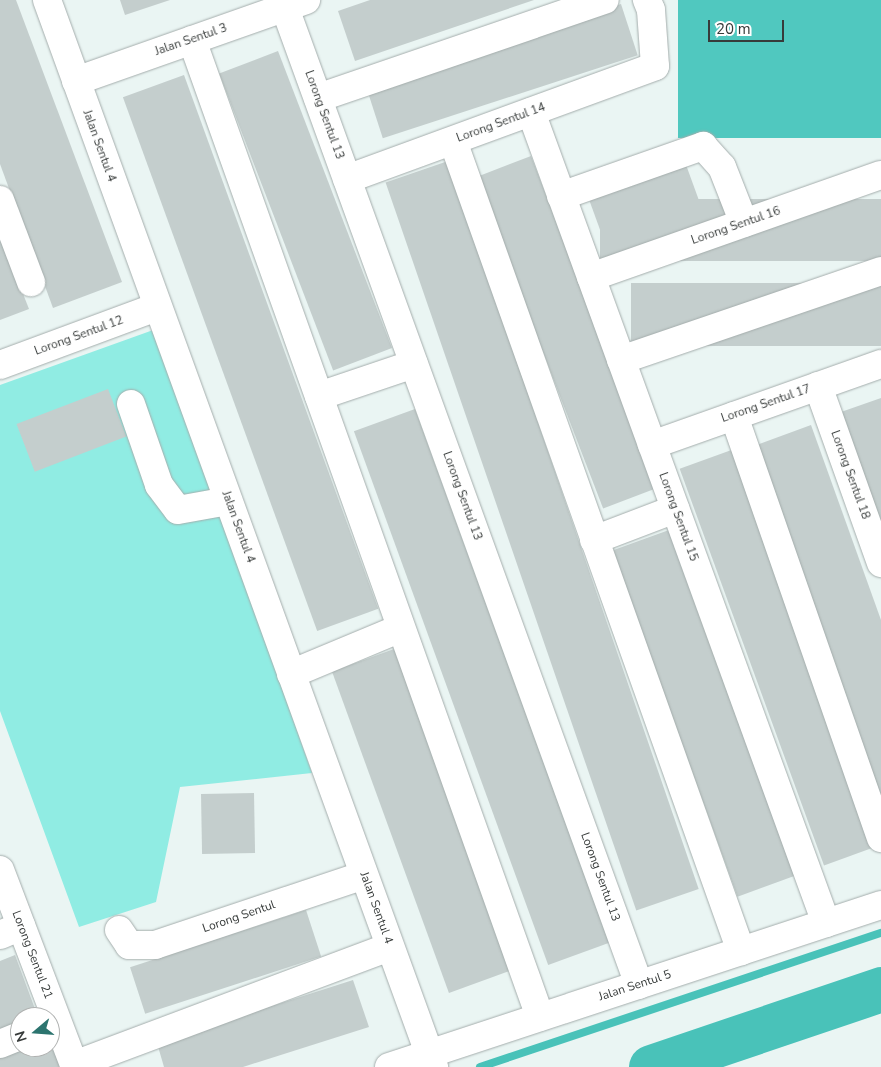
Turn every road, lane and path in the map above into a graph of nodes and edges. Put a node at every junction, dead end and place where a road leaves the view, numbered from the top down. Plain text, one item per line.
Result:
1 (47, 0) edge
2 (606, 0) edge
3 (647, 0) edge
4 (296, 4) edge
5 (192, 40) junction
6 (76, 81) junction
7 (318, 98) junction
8 (531, 112) junction
9 (452, 141) junction
10 (881, 175) edge
11 (347, 179) junction
12 (561, 196) junction
13 (0, 200) edge
14 (744, 223) junction
15 (881, 271) edge
16 (591, 277) junction
17 (31, 282) dead end
18 (157, 307) junction
19 (621, 360) junction
20 (414, 364) junction
21 (881, 364) edge
22 (0, 365) edge
23 (818, 386) junction
24 (319, 396) junction
25 (131, 404) dead end
26 (734, 416) junction
27 (652, 445) junction
28 (228, 501) junction
29 (675, 508) junction
30 (594, 540) junction
31 (881, 563) edge
32 (401, 628) junction
33 (291, 674) junction
34 (881, 838) edge
35 (0, 870) edge
36 (364, 875) junction
37 (881, 905) edge
38 (826, 923) junction
39 (11, 930) edge
40 (119, 930) dead end
41 (390, 947) junction
42 (740, 951) junction
43 (639, 985) junction
44 (46, 1007) edge
45 (540, 1017) junction
46 (60, 1037) edge
47 (431, 1060) edge
48 (74, 1066) edge
49 (389, 1067) edge

1 - 6 street, Jalan Sentul 4
2 - 7 street
3 - 8 street, Lorong Sentul 14
4 - 5 street, Jalan Sentul 3
4 - 7 street, Lorong Sentul 13
5 - 6 street, Jalan Sentul 3
5 - 24 street
6 - 18 street, Jalan Sentul 4
7 - 11 street, Lorong Sentul 13
8 - 9 street, Lorong Sentul 14
8 - 12 street, Lorong Sentul 15
9 - 11 street, Lorong Sentul 14
9 - 30 street
10 - 14 street, Lorong Sentul 16
11 - 20 street, Lorong Sentul 13
12 - 14 street
12 - 16 street, Lorong Sentul 15
13 - 17 street
14 - 16 street, Lorong Sentul 16
15 - 19 street
16 - 19 street, Lorong Sentul 15
18 - 22 street, Lorong Sentul 12
18 - 28 street, Jalan Sentul 4
19 - 27 street, Lorong Sentul 15
20 - 24 street
20 - 43 street, Lorong Sentul 13
21 - 23 street, Lorong Sentul 17
23 - 26 street, Lorong Sentul 17
23 - 31 street, Lorong Sentul 18
24 - 32 street
25 - 28 street
26 - 27 street, Lorong Sentul 17
26 - 34 street
27 - 29 street, Lorong Sentul 15
28 - 33 street, Jalan Sentul 4
29 - 30 street
29 - 38 street, Lorong Sentul 15
30 - 42 street
32 - 33 street
32 - 45 street
33 - 36 street, Jalan Sentul 4
35 - 39 street, Lorong Sentul 21
36 - 40 street, Lorong Sentul
36 - 41 street, Jalan Sentul 4
37 - 38 street, Jalan Sentul 5
38 - 42 street, Jalan Sentul 5
39 - 44 street, Lorong Sentul 21
41 - 47 street, Jalan Sentul 4
41 - 48 street
42 - 43 street, Jalan Sentul 5
43 - 45 street, Jalan Sentul 5
45 - 47 street, Jalan Sentul 5
46 - 48 street, Lorong Sentul 21
47 - 49 street, Jalan Sentul 5

